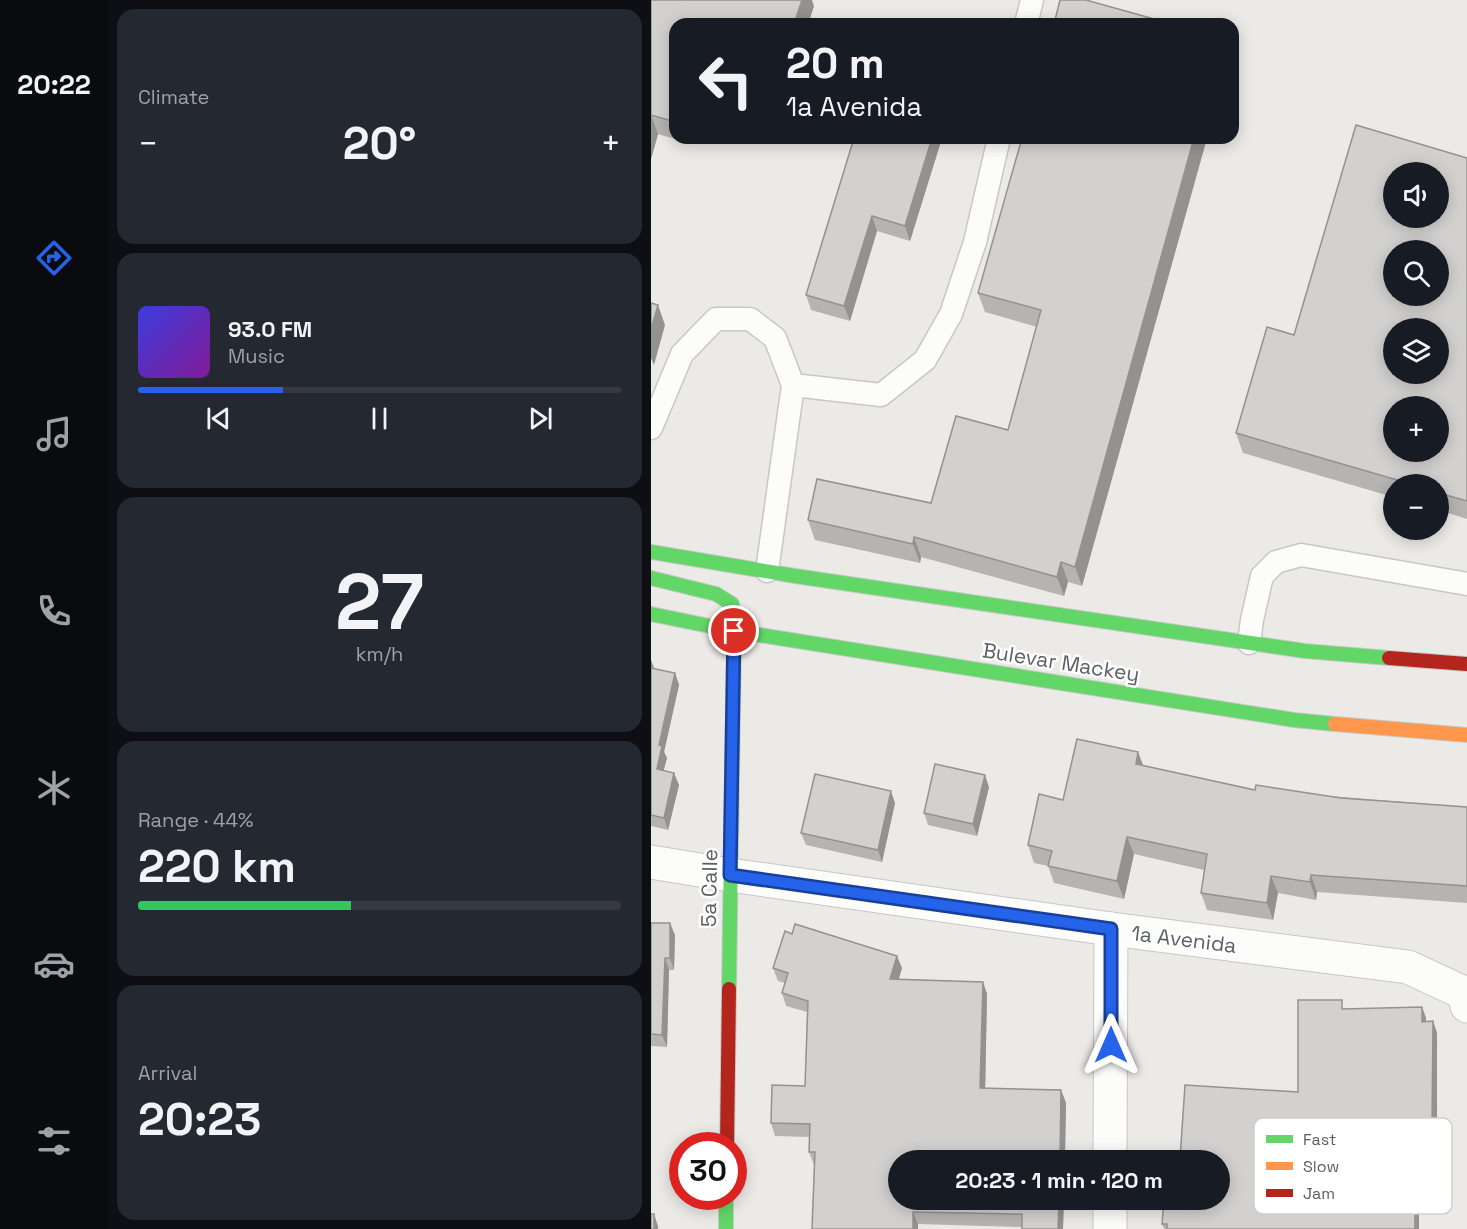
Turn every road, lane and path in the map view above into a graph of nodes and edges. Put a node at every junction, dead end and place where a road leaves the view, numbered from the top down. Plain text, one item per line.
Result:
1 (1032, 0) edge
2 (1028, 18) edge
3 (998, 144) edge
4 (793, 385) junction
5 (651, 428) edge
6 (651, 552) edge
7 (767, 571) junction
8 (651, 578) edge
9 (1467, 584) edge
10 (651, 614) edge
11 (734, 631) junction
12 (1249, 643) junction
13 (1467, 664) edge
14 (1467, 735) edge
15 (651, 862) edge
16 (730, 875) junction
17 (1111, 929) junction
18 (1465, 1000) edge
19 (727, 1132) edge
20 (1110, 1150) edge
21 (726, 1210) edge
22 (1110, 1210) edge
23 (726, 1229) edge
24 (1110, 1229) edge

1 - 2 lane
3 - 4 lane
4 - 5 lane
4 - 7 lane
6 - 7 main road
7 - 12 main road
8 - 11 main road, 5a Calle
9 - 12 lane
10 - 11 main road, Bulevar Mackey
11 - 14 main road, Bulevar Mackey
11 - 16 main road, 5a Calle
12 - 13 main road
15 - 16 street, 1a Avenida
16 - 17 street, 1a Avenida
16 - 19 main road, 5a Calle
17 - 18 street, 1a Avenida
17 - 20 street
21 - 23 main road
22 - 24 street

